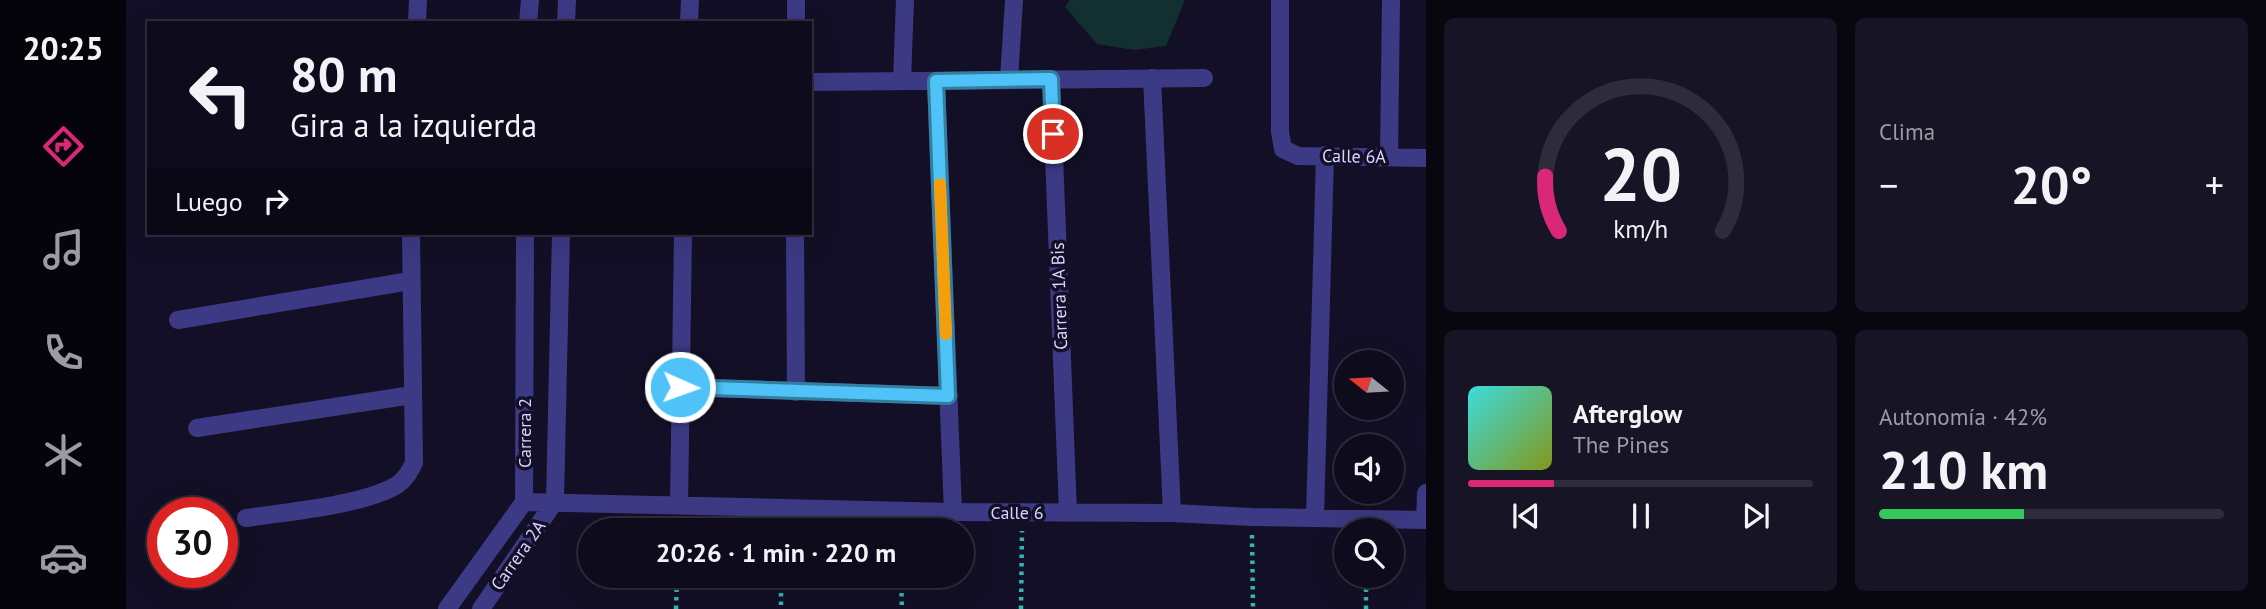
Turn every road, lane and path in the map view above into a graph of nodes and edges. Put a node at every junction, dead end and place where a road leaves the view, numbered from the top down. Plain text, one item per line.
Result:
1 (418, 0) edge
2 (530, 0) edge
3 (567, 0) edge
4 (690, 0) edge
5 (796, 0) edge
6 (905, 0) edge
7 (1014, 0) edge
8 (1280, 0) edge
9 (1391, 0) edge
10 (416, 21) edge
11 (528, 21) edge
12 (566, 21) edge
13 (689, 21) edge
14 (796, 21) edge
15 (1152, 78) junction
16 (1204, 78) dead end
17 (1051, 79) junction
18 (1009, 80) junction
19 (902, 81) junction
20 (936, 81) junction
21 (812, 82) edge
22 (1325, 155) junction
23 (1389, 157) junction
24 (1426, 158) edge
25 (411, 235) edge
26 (524, 235) edge
27 (561, 235) edge
28 (683, 235) edge
29 (795, 235) edge
30 (410, 281) junction
31 (178, 320) dead end
32 (680, 387) junction
33 (796, 392) junction
34 (412, 395) junction
35 (948, 396) junction
36 (197, 428) dead end
37 (1426, 493) edge
38 (555, 501) junction
39 (524, 502) junction
40 (679, 505) junction
41 (953, 512) junction
42 (1023, 512) junction
43 (1068, 512) junction
44 (1172, 513) junction
45 (1252, 517) junction
46 (246, 518) dead end
47 (1315, 518) junction
48 (1426, 520) edge
49 (677, 588) edge
50 (781, 588) edge
51 (901, 588) edge
52 (1366, 588) edge
53 (447, 609) edge
54 (481, 609) edge
55 (676, 609) edge
56 (781, 609) edge
57 (902, 609) edge
58 (1021, 609) edge
59 (1253, 609) edge
60 (1366, 609) edge

1 - 10 street
2 - 11 street
3 - 12 street
4 - 13 street
5 - 14 street
6 - 19 street
7 - 18 street
8 - 22 street, Calle 6A
9 - 23 street
15 - 16 street
15 - 17 street
15 - 44 street
17 - 18 street
17 - 43 street, Carrera 1A Bis
18 - 20 street
19 - 20 street
19 - 21 street
20 - 35 street
22 - 23 street, Calle 6A
22 - 47 street
23 - 24 street, Calle 6A
25 - 30 street
26 - 39 street, Carrera 2
27 - 38 street, Carrera 2
28 - 32 street
29 - 33 street
30 - 31 street
30 - 34 street
32 - 33 street
32 - 40 street
33 - 35 street
34 - 36 street
34 - 46 street
35 - 41 street
37 - 48 street
38 - 39 street, Calle 6
38 - 40 street, Calle 6
38 - 54 street, Carrera 2A
39 - 53 street
40 - 41 street, Calle 6
41 - 42 street, Calle 6
42 - 43 street, Calle 6
42 - 58 path
43 - 44 street, Calle 6
44 - 45 street, Calle 6
45 - 47 street, Calle 6
45 - 59 path
47 - 48 street, Calle 6
49 - 55 path
50 - 56 path
51 - 57 path
52 - 60 path

